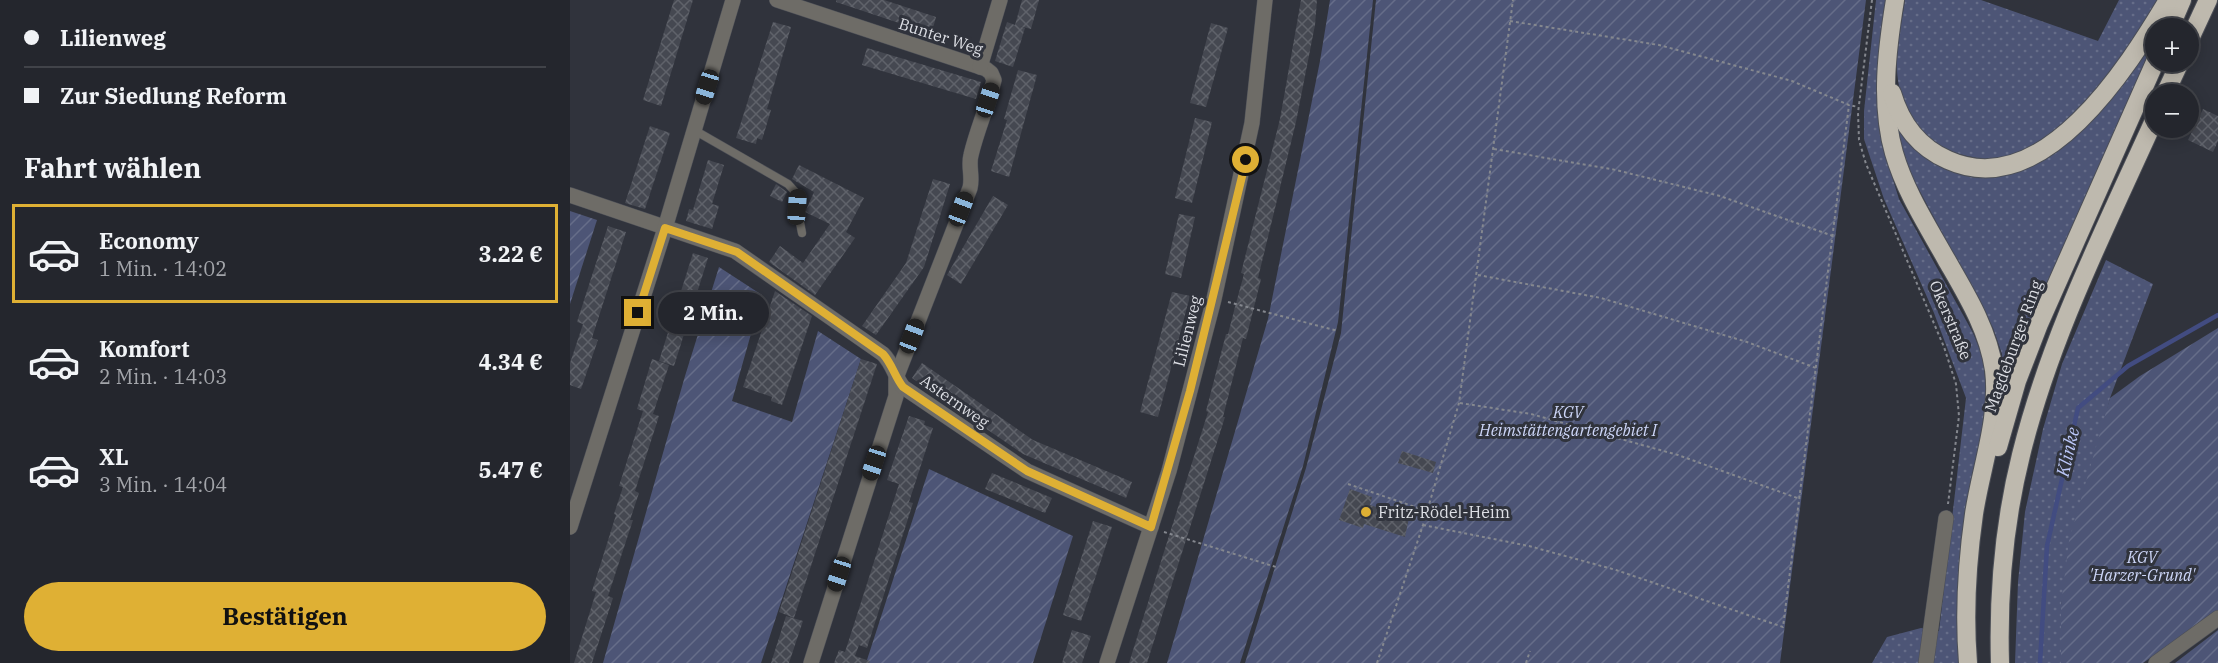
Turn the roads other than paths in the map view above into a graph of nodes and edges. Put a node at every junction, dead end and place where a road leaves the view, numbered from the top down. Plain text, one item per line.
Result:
1 (733, 0) edge
2 (777, 0) edge
3 (1000, 0) edge
4 (1265, 0) edge
5 (1895, 0) edge
6 (2168, 0) edge
7 (2182, 0) edge
8 (2208, 0) edge
9 (2174, 18) edge
10 (2199, 19) edge
11 (980, 67) junction
12 (1887, 68) junction
13 (2151, 72) edge
14 (694, 130) junction
15 (2146, 138) edge
16 (570, 195) edge
17 (665, 228) junction
18 (802, 233) dead end
19 (896, 378) junction
20 (1946, 518) road end
21 (570, 527) edge
22 (1151, 527) junction
23 (2218, 618) edge
24 (811, 663) edge
25 (1107, 663) edge
26 (1926, 663) edge
27 (1968, 663) edge
28 (1977, 663) edge
29 (2001, 663) edge
30 (2156, 663) edge

1 - 14 street
2 - 11 street, Bunter Weg
3 - 11 street
4 - 22 street, Lilienweg
5 - 12 highway
6 - 12 highway
7 - 9 highway
8 - 10 highway
11 - 19 street, Bunter Weg
12 - 27 highway
13 - 28 highway, Magdeburger Ring
14 - 17 street
14 - 18 lane
15 - 29 highway
16 - 17 street, Asternweg
17 - 19 street, Asternweg
17 - 21 street
19 - 22 street, Asternweg
19 - 24 street
20 - 26 street
22 - 25 street, Lilienweg
23 - 30 street

